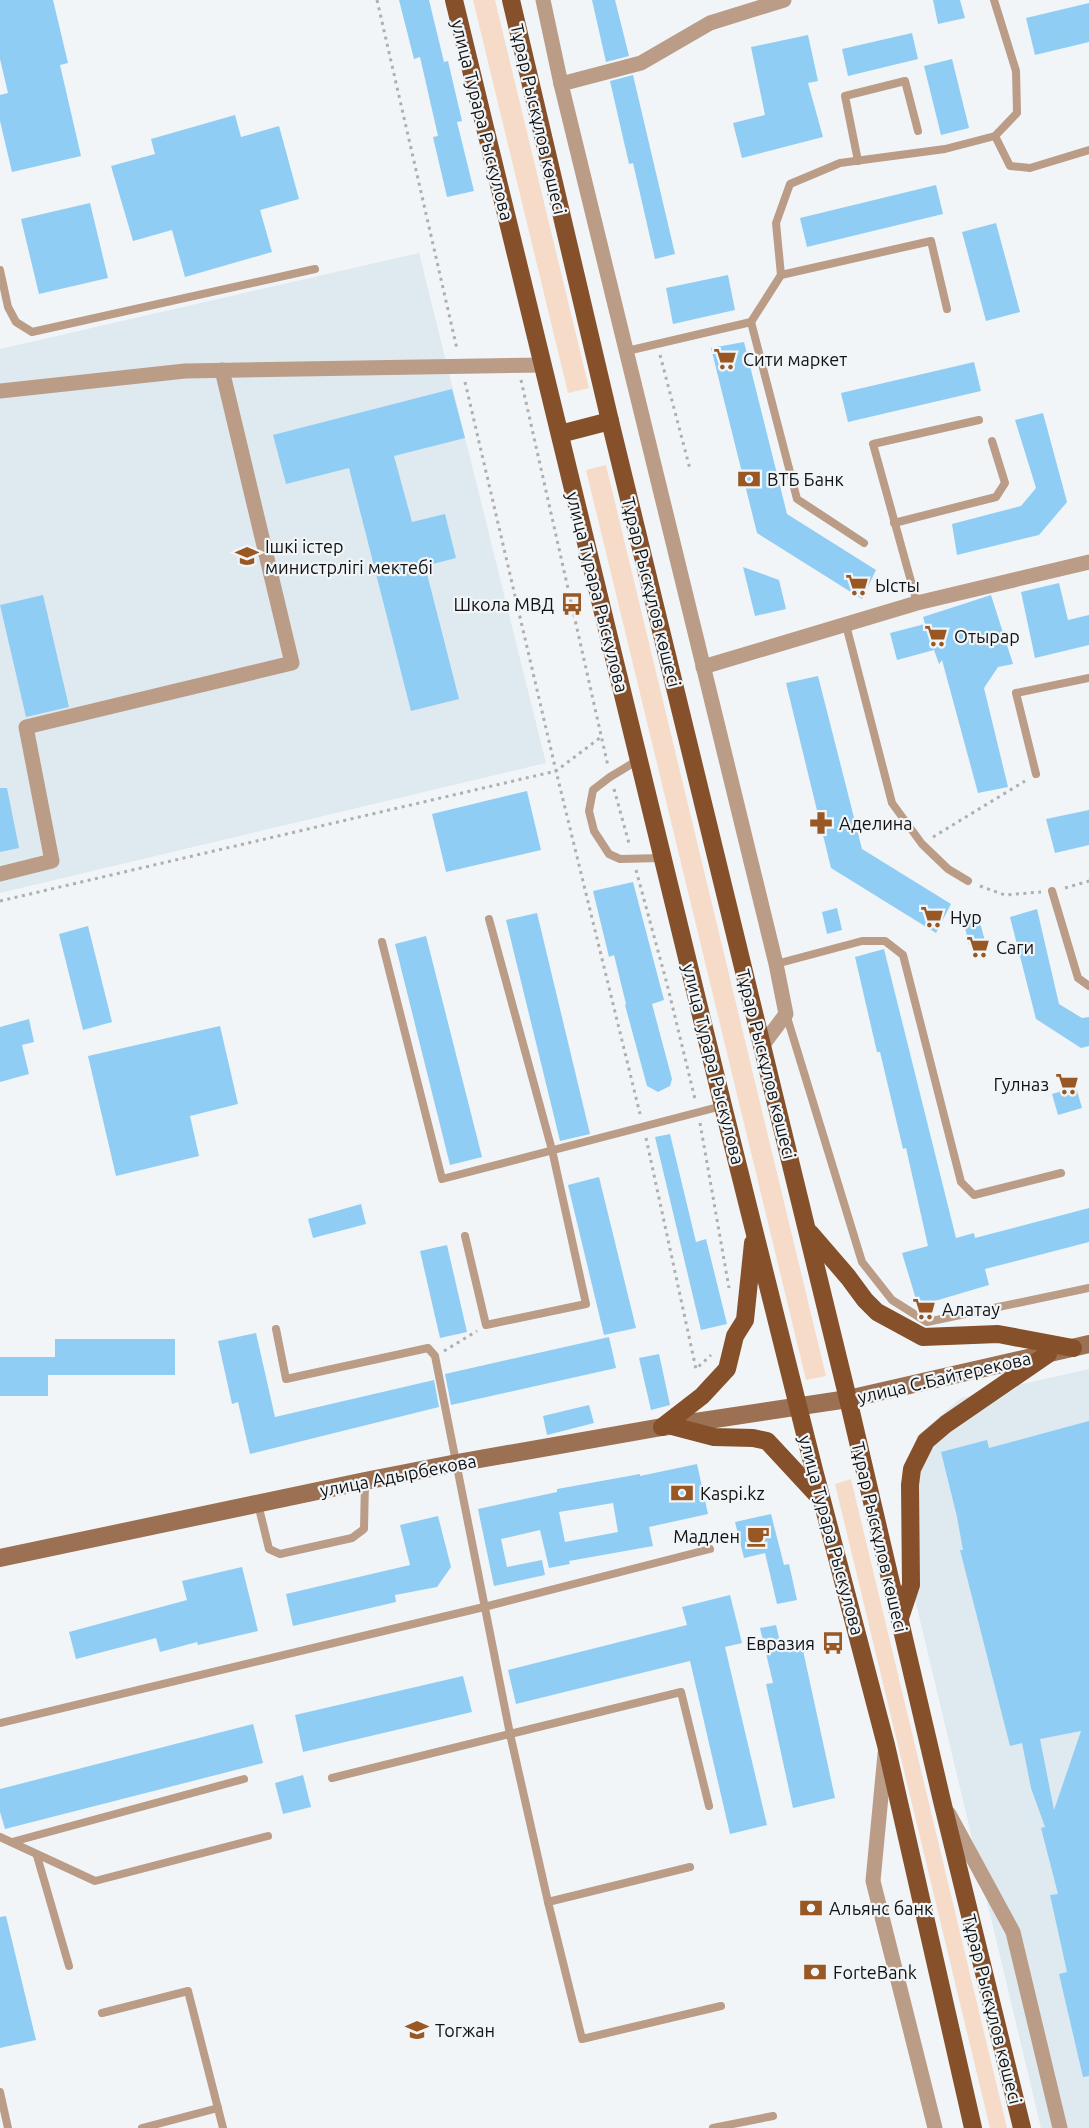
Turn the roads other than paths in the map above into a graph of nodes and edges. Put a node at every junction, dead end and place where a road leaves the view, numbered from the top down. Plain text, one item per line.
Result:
1 (454, 0) edge
2 (512, 0) edge
3 (543, 0) edge
4 (784, 0) edge
5 (994, 0) edge
6 (561, 84) junction
7 (918, 131) dead end
8 (995, 136) junction
9 (1089, 150) edge
10 (858, 161) junction
11 (315, 269) dead end
12 (0, 270) edge
13 (781, 275) junction
14 (947, 309) dead end
15 (751, 322) junction
16 (627, 351) junction
17 (543, 365) junction
18 (222, 370) junction
19 (0, 391) edge
20 (979, 420) dead end
21 (610, 421) junction
22 (560, 434) junction
23 (992, 441) dead end
24 (894, 523) junction
25 (864, 543) dead end
26 (1089, 562) edge
27 (917, 603) junction
28 (846, 625) junction
29 (703, 667) junction
30 (1089, 678) edge
31 (639, 759) junction
32 (1036, 774) road end
33 (663, 858) junction
34 (0, 874) edge
35 (968, 881) road end
36 (1052, 891) road end
37 (489, 919) dead end
38 (382, 942) dead end
39 (776, 964) junction
40 (1089, 986) edge
41 (786, 1014) junction
42 (762, 1046) junction
43 (723, 1106) junction
44 (552, 1150) junction
45 (1061, 1173) dead end
46 (754, 1229) junction
47 (807, 1230) junction
48 (465, 1236) dead end
49 (1089, 1288) edge
50 (276, 1329) dead end
51 (1081, 1346) edge
52 (1048, 1354) junction
53 (848, 1399) junction
54 (799, 1408) junction
55 (667, 1426) junction
56 (457, 1463) junction
57 (365, 1481) junction
58 (823, 1502) junction
59 (258, 1504) junction
60 (710, 1549) dead end
61 (0, 1558) edge
62 (484, 1607) junction
63 (900, 1618) junction
64 (0, 1723) edge
65 (510, 1734) junction
66 (886, 1745) junction
67 (332, 1778) dead end
68 (244, 1779) dead end
69 (942, 1801) junction
70 (709, 1806) dead end
71 (268, 1836) dead end
72 (0, 1837) edge
73 (12, 1842) junction
74 (36, 1856) junction
75 (690, 1868) dead end
76 (548, 1902) junction
77 (69, 1966) dead end
78 (721, 2006) dead end
79 (102, 2013) dead end
80 (0, 2092) edge
81 (218, 2108) junction
82 (773, 2116) dead end
83 (8, 2128) edge
84 (142, 2128) edge
85 (223, 2128) edge
86 (712, 2128) edge
87 (935, 2128) edge
88 (973, 2128) edge
89 (1022, 2128) edge
90 (1060, 2128) edge

1 - 17 main road, улица Турара Рыскулова
2 - 21 main road, Тұрар Рыскұлов көшесі
3 - 6 street
4 - 6 street
5 - 8 lane
6 - 16 street
7 - 10 lane
8 - 9 lane
8 - 10 lane
10 - 13 lane
11 - 12 lane
13 - 14 lane
13 - 15 lane
15 - 16 lane
15 - 25 lane
16 - 29 street
17 - 18 street
17 - 22 main road, улица Турара Рыскулова
18 - 19 street
18 - 34 street
20 - 24 lane
21 - 22 main road
21 - 42 main road, Тұрар Рыскұлов көшесі
22 - 31 main road, улица Турара Рыскулова
23 - 24 lane
24 - 27 lane
26 - 27 street
27 - 28 street
28 - 29 street
28 - 35 lane
29 - 39 street
30 - 32 lane
31 - 33 main road, улица Турара Рыскулова
31 - 33 lane
33 - 43 main road, улица Турара Рыскулова
36 - 40 lane
37 - 44 lane
38 - 44 lane
39 - 41 street
39 - 45 lane
41 - 42 street
41 - 49 lane
42 - 47 main road, Тұрар Рыскұлов көшесі
43 - 44 lane
43 - 46 main road, улица Турара Рыскулова
44 - 48 lane
46 - 54 main road, улица Турара Рыскулова
46 - 55 main road
47 - 51 main road
47 - 53 main road, Тұрар Рыскұлов көшесі
50 - 56 lane
51 - 52 main road, улица С.Байтерекова
52 - 53 main road, улица С.Байтерекова
52 - 63 main road
53 - 54 main road, улица С.Байтерекова
53 - 63 main road, Тұрар Рыскұлов көшесі
54 - 55 main road, улица Адырбекова
54 - 58 main road, улица Турара Рыскулова
55 - 56 main road, улица Адырбекова
55 - 58 main road
56 - 57 main road, улица Адырбекова
56 - 62 lane
57 - 59 main road, улица Адырбекова
57 - 59 lane
58 - 66 main road, улица Турара Рыскулова
59 - 61 main road, улица Адырбекова
60 - 62 lane
62 - 64 lane
62 - 65 lane
63 - 69 main road, Тұрар Рыскұлов көшесі
65 - 67 lane
65 - 70 lane
65 - 76 lane
66 - 87 street
66 - 88 main road, улица Турара Рыскулова
68 - 73 lane
69 - 89 main road, Тұрар Рыскұлов көшесі
69 - 90 street
71 - 74 lane
72 - 73 lane
73 - 74 lane
74 - 77 lane
75 - 76 lane
76 - 78 lane
79 - 81 lane
80 - 83 lane
81 - 84 lane
81 - 85 lane
82 - 86 lane

